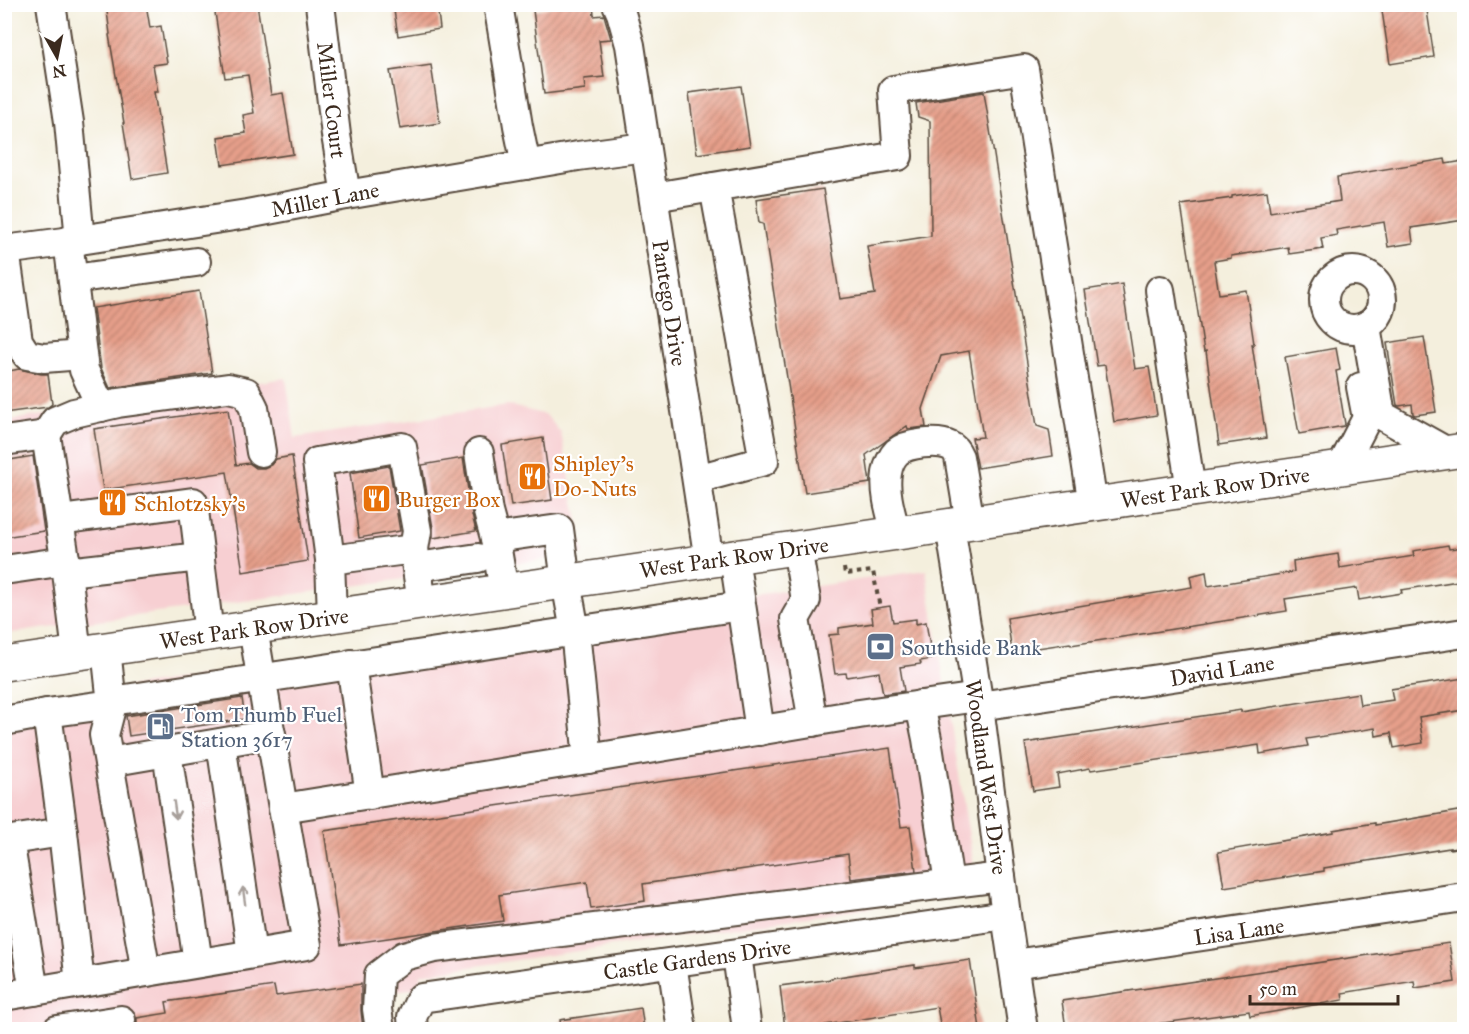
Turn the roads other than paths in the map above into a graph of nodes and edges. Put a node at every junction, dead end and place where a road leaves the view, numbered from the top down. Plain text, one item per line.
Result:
1 (51, 4) edge
2 (320, 4) edge
3 (498, 4) edge
4 (617, 4) edge
5 (645, 147) junction
6 (526, 165) junction
7 (714, 187) junction
8 (346, 195) junction
9 (654, 197) junction
10 (74, 241) junction
11 (5, 250) edge
12 (196, 262) dead end
13 (73, 279) junction
14 (1160, 290) dead end
15 (8, 294) edge
16 (1359, 327) dead end
17 (82, 355) junction
18 (101, 407) junction
19 (1374, 417) junction
20 (4, 425) edge
21 (50, 428) junction
22 (4, 441) edge
23 (1457, 451) edge
24 (261, 452) dead end
25 (479, 453) dead end
26 (1341, 468) junction
27 (697, 479) junction
28 (1191, 490) junction
29 (1093, 505) junction
30 (60, 520) junction
31 (960, 524) junction
32 (896, 534) junction
33 (486, 548) junction
34 (797, 548) junction
35 (200, 557) junction
36 (415, 558) junction
37 (722, 559) junction
38 (330, 560) junction
39 (66, 566) junction
40 (4, 570) edge
41 (566, 582) junction
42 (504, 591) junction
43 (422, 603) junction
44 (741, 606) junction
45 (332, 616) junction
46 (253, 628) junction
47 (575, 631) junction
48 (1464, 633) edge
49 (209, 634) junction
50 (92, 651) junction
51 (4, 664) edge
52 (351, 664) junction
53 (261, 678) junction
54 (978, 702) junction
55 (112, 703) junction
56 (920, 705) junction
57 (47, 713) junction
58 (4, 721) edge
59 (813, 722) junction
60 (760, 731) junction
61 (271, 734) junction
62 (221, 743) junction
63 (167, 752) junction
64 (588, 759) junction
65 (109, 762) junction
66 (370, 795) junction
67 (283, 808) junction
68 (63, 832) junction
69 (7, 840) edge
70 (1001, 877) junction
71 (949, 883) junction
72 (1464, 897) edge
73 (1006, 915) junction
74 (252, 954) junction
75 (737, 954) junction
76 (198, 963) junction
77 (672, 963) junction
78 (1014, 964) junction
79 (146, 972) junction
80 (115, 977) junction
81 (80, 983) junction
82 (34, 991) junction
83 (4, 996) edge
84 (122, 1025) edge
85 (57, 1029) edge
86 (380, 1029) edge
87 (413, 1029) edge
88 (682, 1029) edge
89 (747, 1029) edge
90 (1023, 1029) edge

1 - 10 street
2 - 8 street, Miller Court
3 - 6 street
4 - 5 street, Pantego Drive
5 - 6 street, Miller Lane
5 - 9 street, Pantego Drive
6 - 8 street, Miller Lane
7 - 9 street
7 - 27 street
7 - 29 street
8 - 10 street, Miller Lane
9 - 27 street, Pantego Drive
10 - 11 street, Miller Lane
10 - 13 street
11 - 15 street
12 - 13 street
13 - 17 street
14 - 28 street
15 - 17 street
16 - 19 street
17 - 18 street
18 - 21 street
18 - 24 street
19 - 23 street
19 - 26 street
20 - 21 street
21 - 22 street
21 - 30 street
23 - 26 main road, West Park Row Drive
25 - 33 street
26 - 28 main road, West Park Row Drive
27 - 37 street, Pantego Drive
28 - 29 main road, West Park Row Drive
29 - 31 main road, West Park Row Drive
30 - 35 street
30 - 39 street
31 - 32 main road, West Park Row Drive
31 - 32 street
31 - 54 street, Woodland West Drive
32 - 34 main road, West Park Row Drive
33 - 36 street
33 - 41 street
33 - 42 street
34 - 37 main road, West Park Row Drive
34 - 59 street
35 - 39 street
35 - 49 street
36 - 38 street
36 - 38 street
36 - 43 street
37 - 41 main road, West Park Row Drive
37 - 44 street, Pantego Drive
38 - 45 street
39 - 40 street
39 - 50 street
41 - 42 main road, West Park Row Drive
41 - 47 street
42 - 43 main road, West Park Row Drive
43 - 45 main road, West Park Row Drive
44 - 47 street
44 - 60 street, Pantego Drive
45 - 46 main road, West Park Row Drive
46 - 49 main road, West Park Row Drive
46 - 53 street
47 - 52 street
47 - 64 street
48 - 54 street, David Lane
49 - 50 main road, West Park Row Drive
50 - 51 main road, West Park Row Drive
50 - 55 street
52 - 53 street
52 - 66 street
53 - 55 street
53 - 61 street
54 - 56 street, David Lane
54 - 70 street, Woodland West Drive
55 - 57 street
55 - 65 street
56 - 59 street, David Lane
56 - 71 street
57 - 58 street
57 - 68 street
59 - 60 street, David Lane
60 - 64 street, David Lane
61 - 62 street
61 - 67 street
62 - 63 street
74 -> 62 street
63 - 65 street
63 -> 76 street
64 - 66 street, David Lane
65 - 79 street
66 - 67 street, David Lane
67 - 74 street
68 - 69 street
68 - 81 street
69 - 82 street
70 - 71 street
70 - 73 street, Woodland West Drive
71 - 86 street
72 - 78 street, Lisa Lane
73 - 75 street, Castle Gardens Drive
73 - 78 street, Woodland West Drive
74 - 76 street
75 - 77 street, Castle Gardens Drive
75 - 89 street
76 - 79 street
77 - 87 street, Castle Gardens Drive
77 - 88 street
78 - 90 street, Woodland West Drive
79 - 80 street
80 - 81 street
80 - 84 street
81 - 82 street
82 - 83 street
84 - 85 street

